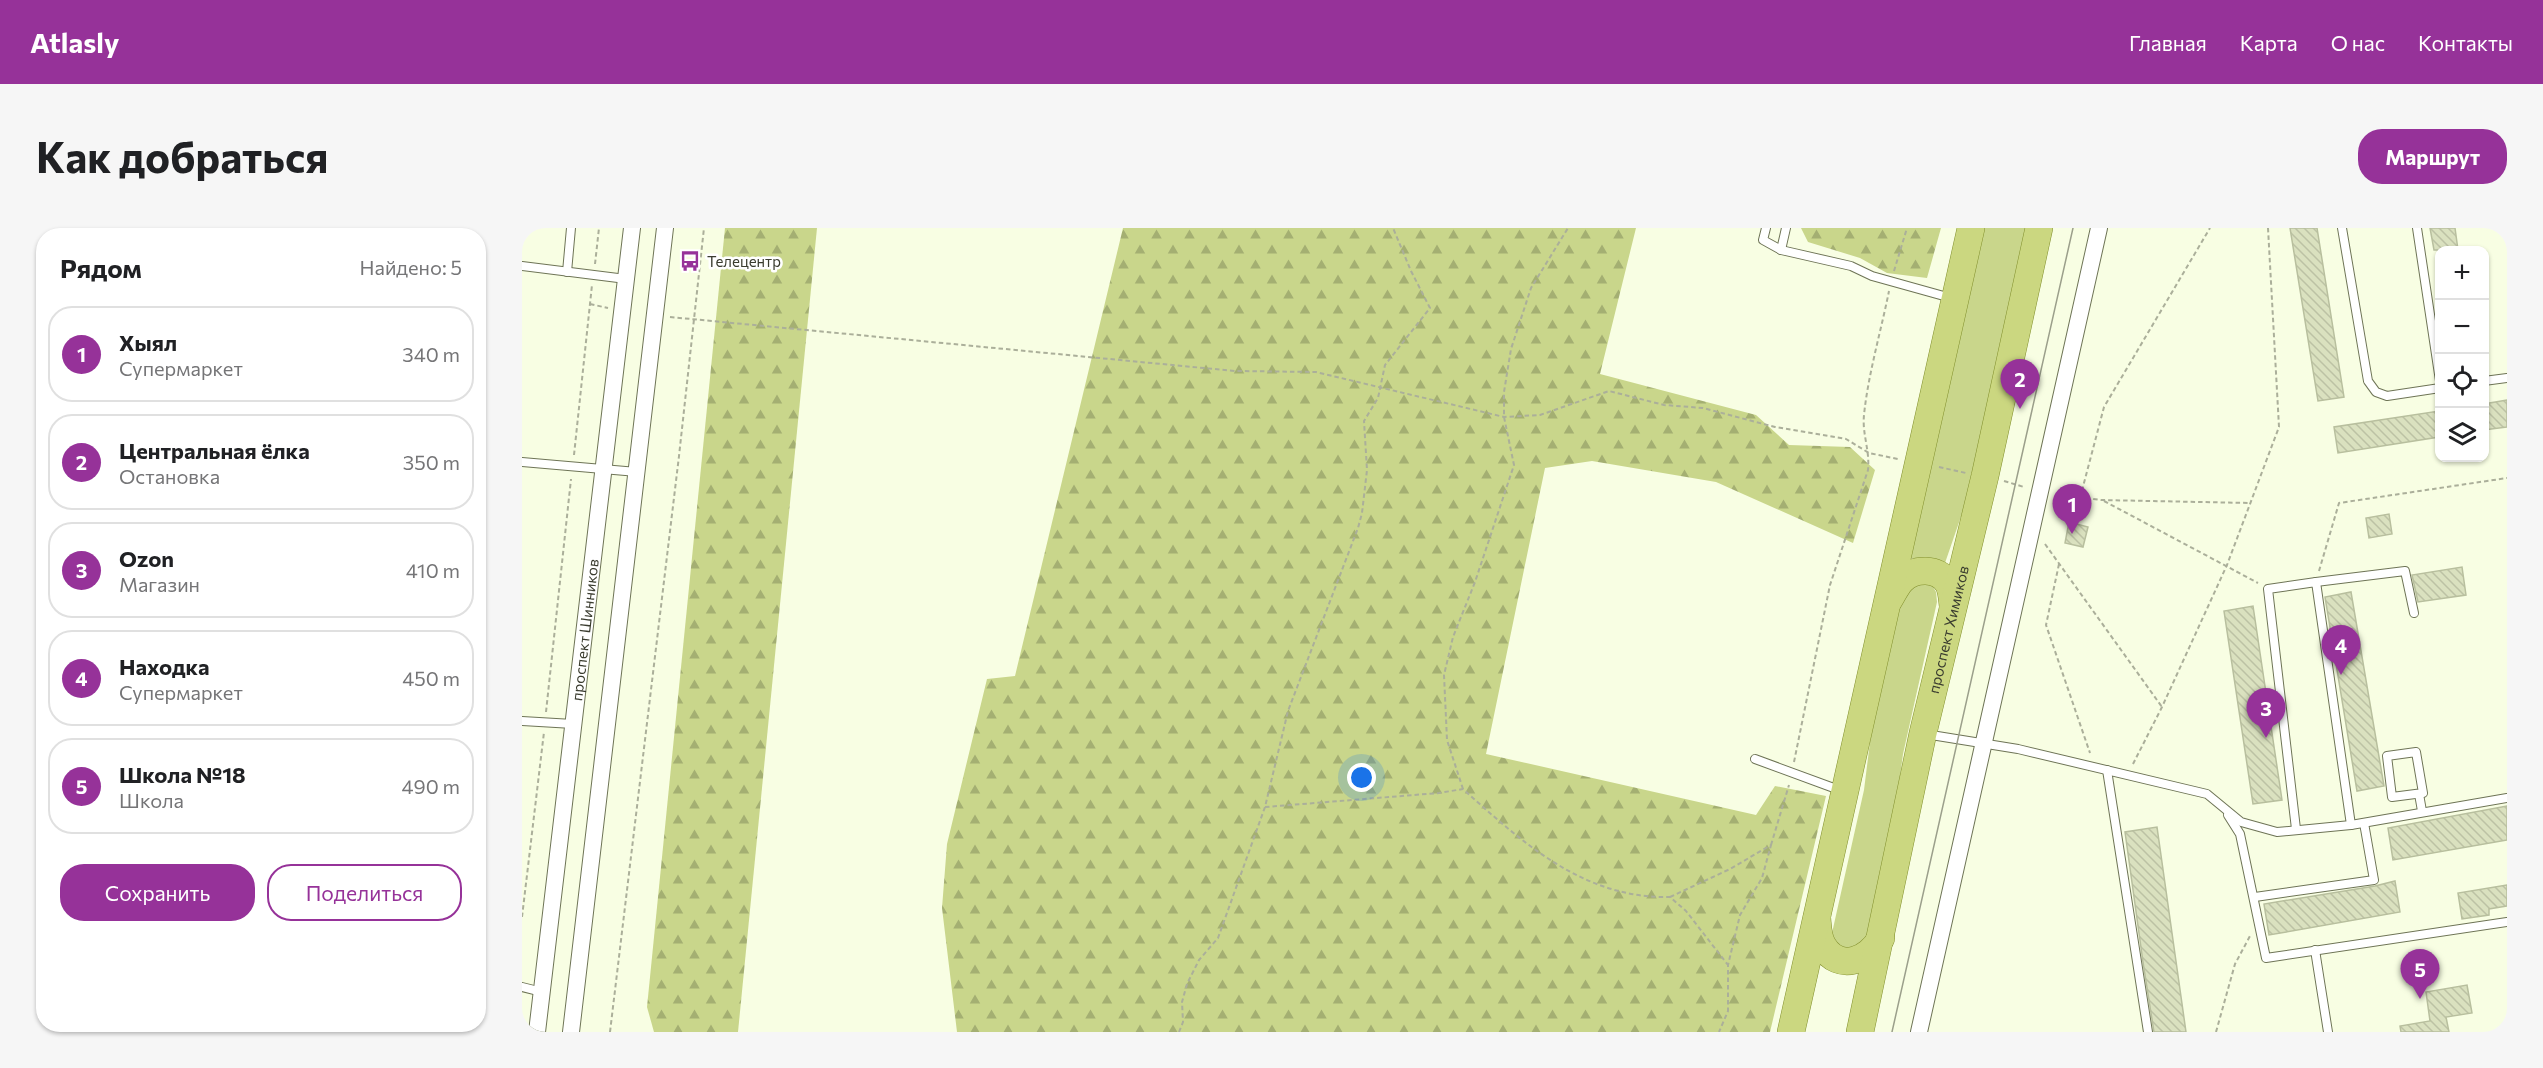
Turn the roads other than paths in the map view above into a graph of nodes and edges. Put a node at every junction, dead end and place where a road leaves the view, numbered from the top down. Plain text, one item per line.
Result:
1 (565, 228) edge
2 (572, 228) edge
3 (632, 228) edge
4 (665, 228) edge
5 (1766, 228) edge
6 (1786, 228) edge
7 (1971, 228) edge
8 (2039, 228) edge
9 (2099, 228) edge
10 (2342, 228) edge
11 (2417, 228) edge
12 (570, 238) junction
13 (1781, 250) junction
14 (522, 266) edge
15 (567, 272) junction
16 (626, 279) junction
17 (1954, 299) junction
18 (2435, 354) edge
19 (2507, 378) edge
20 (2489, 380) edge
21 (2435, 389) edge
22 (522, 462) edge
23 (603, 468) junction
24 (637, 472) junction
25 (2316, 582) junction
26 (1887, 604) junction
27 (1953, 606) junction
28 (2414, 613) dead end
29 (522, 721) edge
30 (573, 724) junction
31 (1923, 733) junction
32 (1984, 743) junction
33 (1755, 759) dead end
34 (2107, 770) junction
35 (1845, 792) junction
36 (2419, 794) junction
37 (2507, 798) edge
38 (2222, 806) junction
39 (2422, 811) junction
40 (2364, 823) junction
41 (2351, 825) junction
42 (2296, 829) junction
43 (2255, 897) junction
44 (1817, 917) junction
45 (2507, 922) edge
46 (1881, 938) junction
47 (2316, 950) junction
48 (522, 987) edge
49 (542, 992) junction
50 (537, 1032) edge
51 (571, 1032) edge
52 (1791, 1032) edge
53 (1860, 1032) edge
54 (1919, 1032) edge
55 (2148, 1032) edge
56 (2328, 1032) edge

1 - 12 lane
2 - 12 lane
3 - 16 street, проспект Шинников
4 - 24 street
5 - 13 lane
6 - 13 lane
7 - 17 main road
8 - 27 main road, проспект Химиков
9 - 32 street
10 - 21 lane
11 - 18 lane
12 - 15 lane
13 - 17 lane
14 - 15 lane
15 - 16 lane
16 - 23 street, проспект Шинников
17 - 26 main road
19 - 20 lane
22 - 23 lane
23 - 24 lane
23 - 30 street, проспект Шинников
24 - 51 street
25 - 28 lane
25 - 41 lane
25 - 42 lane
26 - 27 main road
26 - 35 main road
27 - 31 main road, проспект Химиков
29 - 30 lane
30 - 49 street, проспект Шинников
31 - 32 lane
31 - 46 main road, проспект Химиков
32 - 34 lane
32 - 54 street
33 - 35 lane
34 - 38 lane
34 - 55 lane
35 - 44 main road
36 - 36 lane
36 - 39 lane
37 - 39 lane
38 - 42 lane
38 - 43 lane
39 - 40 lane
40 - 41 lane
40 - 43 lane
41 - 42 lane
43 - 47 lane
44 - 46 main road
44 - 52 main road
45 - 47 lane
46 - 53 main road, проспект Химиков
47 - 56 lane
48 - 49 lane
49 - 50 street, проспект Шинников

